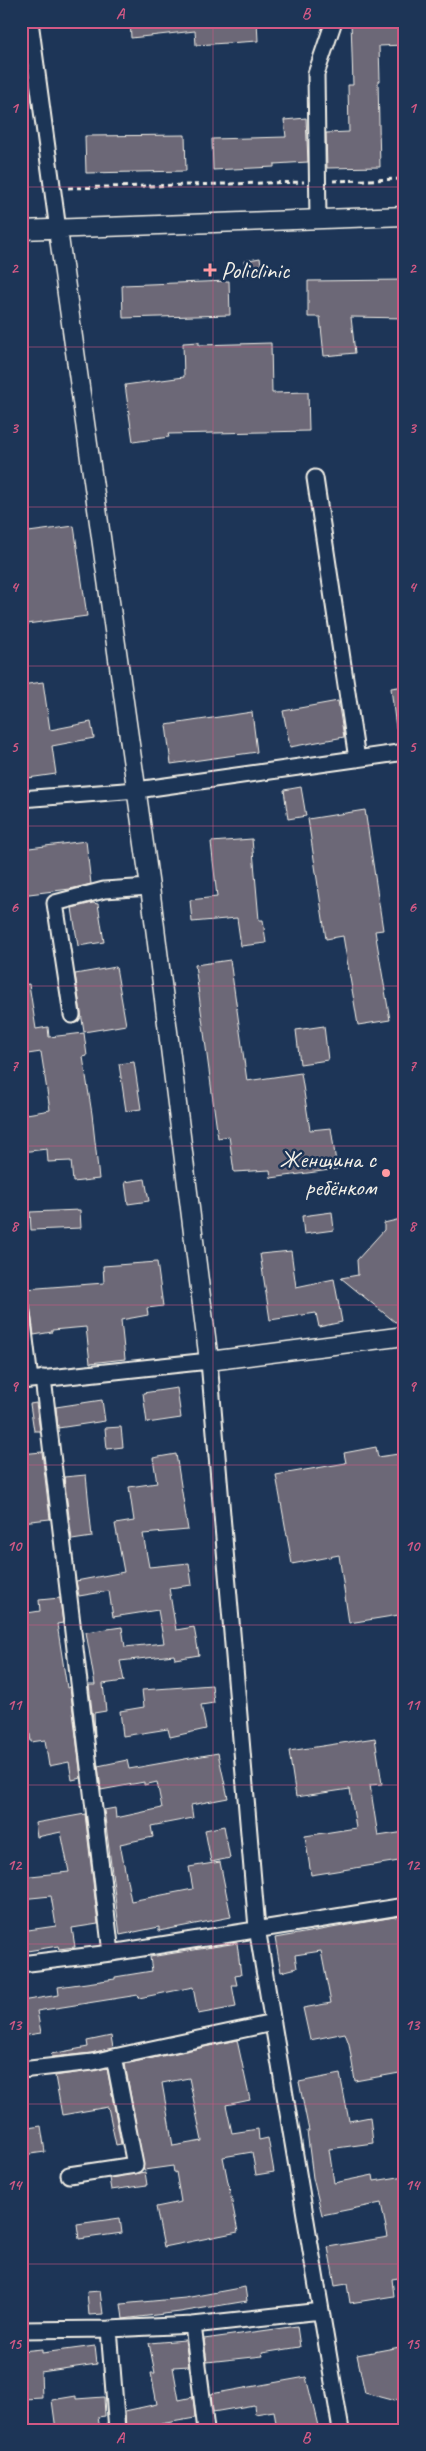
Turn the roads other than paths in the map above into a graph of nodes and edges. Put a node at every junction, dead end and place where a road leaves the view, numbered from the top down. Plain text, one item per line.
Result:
1 (334, 21) edge
2 (28, 29) edge
3 (405, 216) edge
4 (318, 219) junction
5 (21, 230) edge
6 (58, 230) junction
7 (314, 478) dead end
8 (405, 752) edge
9 (356, 759) junction
10 (138, 790) junction
11 (21, 799) edge
12 (150, 886) junction
13 (72, 1015) dead end
14 (21, 1306) edge
15 (405, 1336) edge
16 (208, 1361) junction
17 (31, 1380) edge
18 (405, 1906) edge
19 (257, 1928) junction
20 (111, 1953) junction
21 (21, 1964) edge
22 (273, 2023) junction
23 (114, 2057) junction
24 (21, 2070) edge
25 (69, 2176) dead end
26 (320, 2311) junction
27 (193, 2325) junction
28 (109, 2329) junction
29 (21, 2330) edge
30 (117, 2430) edge
31 (206, 2430) edge
32 (342, 2430) edge

1 - 4 street
2 - 6 street
3 - 4 street
4 - 6 street
5 - 6 street
6 - 10 street
7 - 9 street
8 - 9 street
9 - 10 street
10 - 11 street
10 - 12 street
12 - 13 street
12 - 16 street
14 - 17 street
15 - 16 street
16 - 17 street
16 - 19 street
17 - 20 street
18 - 19 street
19 - 20 street
19 - 22 street
20 - 21 street
22 - 23 street
22 - 26 street
23 - 24 street
23 - 25 street
26 - 27 street
26 - 32 street
27 - 28 street
27 - 31 street
28 - 29 street
28 - 30 street

